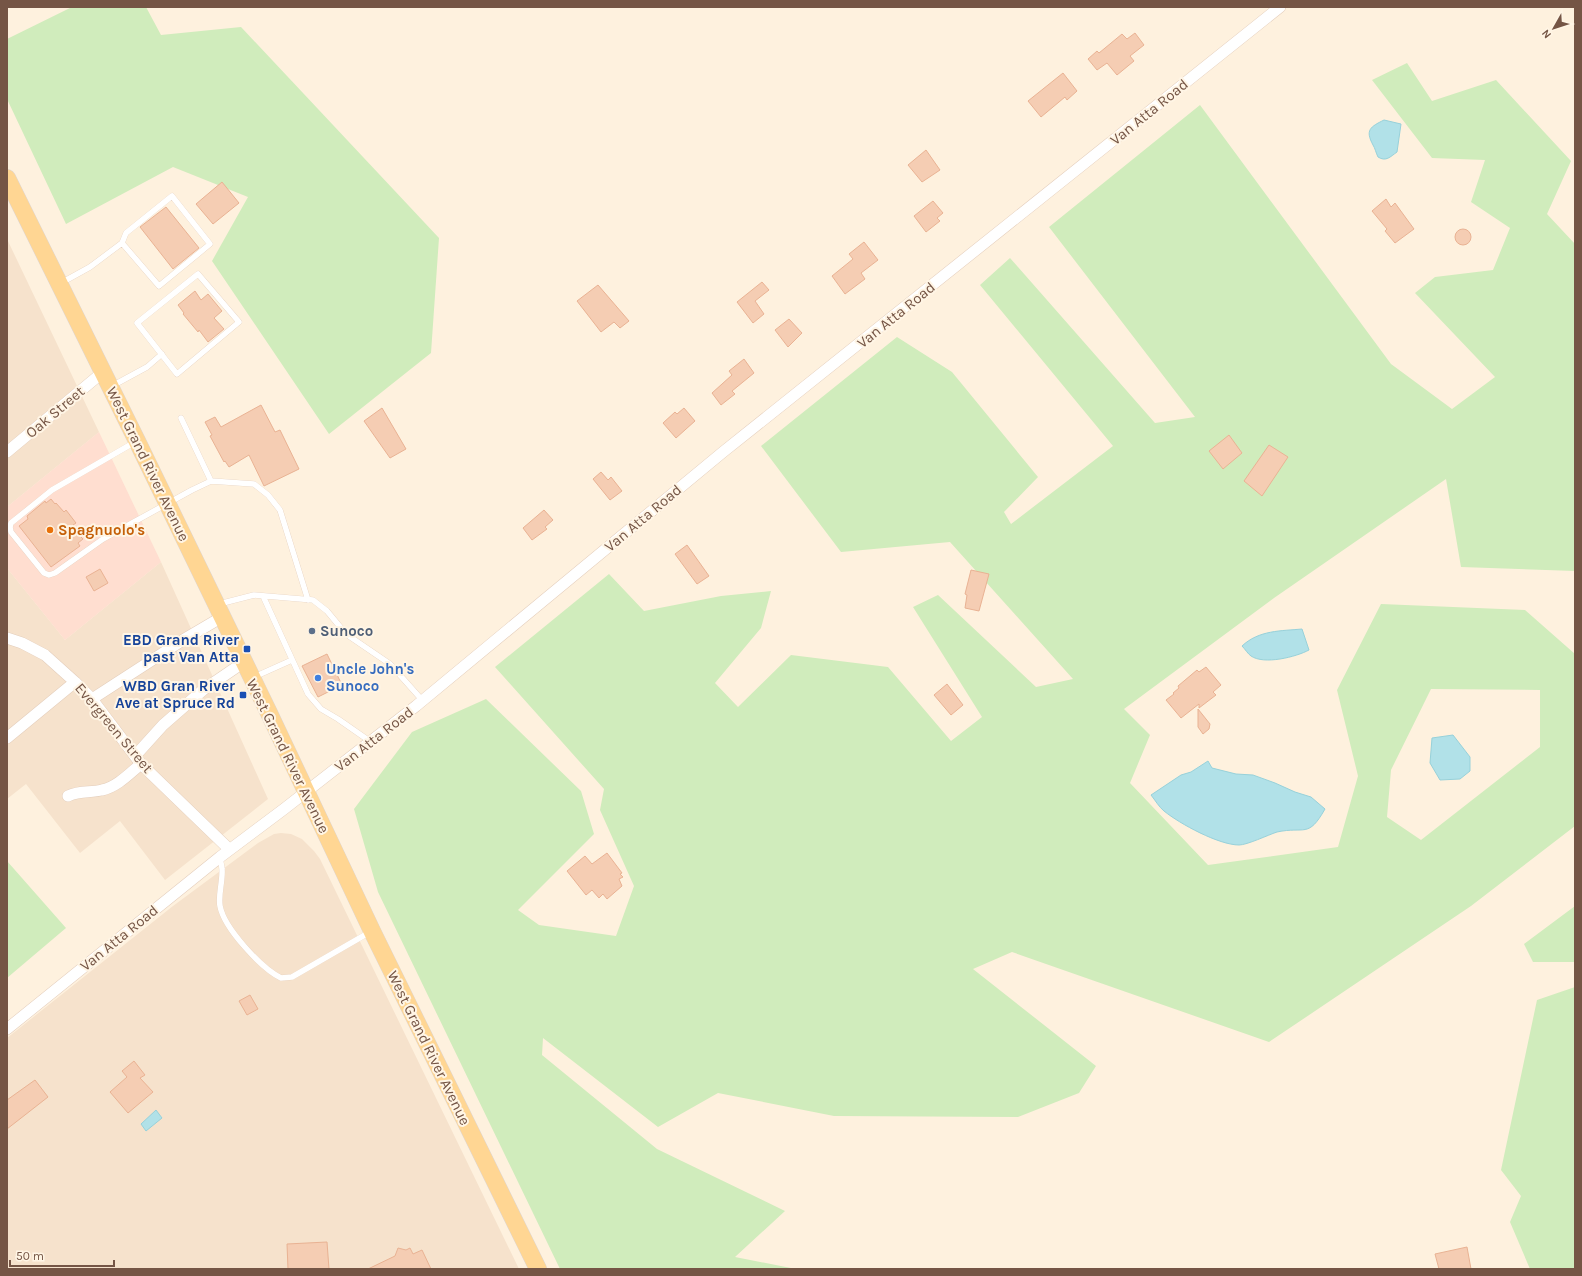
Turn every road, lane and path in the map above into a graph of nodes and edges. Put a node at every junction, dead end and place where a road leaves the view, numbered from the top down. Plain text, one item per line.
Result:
1 (1280, 7) edge
2 (7, 178) edge
3 (122, 243) junction
4 (59, 284) junction
5 (162, 354) junction
6 (103, 372) junction
7 (110, 387) junction
8 (181, 418) dead end
9 (137, 441) junction
10 (7, 452) edge
11 (211, 481) junction
12 (167, 504) junction
13 (263, 596) junction
14 (308, 600) junction
15 (219, 611) junction
16 (7, 638) edge
17 (292, 660) junction
18 (244, 662) junction
19 (252, 678) junction
20 (75, 682) junction
21 (92, 699) junction
22 (423, 701) junction
23 (7, 738) edge
24 (371, 742) junction
25 (138, 760) junction
26 (306, 792) junction
27 (68, 796) dead end
28 (229, 849) junction
29 (220, 857) junction
30 (372, 931) junction
31 (7, 1029) edge
32 (538, 1269) edge

1 - 22 street, Van Atta Road
2 - 4 main road, West Grand River Avenue
3 - 3 lane
3 - 4 lane
4 - 6 main road, West Grand River Avenue
5 - 5 lane
5 - 7 lane
6 - 7 main road, West Grand River Avenue
6 - 10 street, Oak Street
7 - 9 main road, West Grand River Avenue
8 - 11 lane
9 - 12 main road, West Grand River Avenue
9 - 12 lane
11 - 12 lane
11 - 14 lane
12 - 15 main road, West Grand River Avenue
13 - 14 lane
13 - 15 lane
13 - 17 lane
14 - 22 lane
15 - 18 main road, West Grand River Avenue
15 - 21 street
16 - 20 street, Evergreen Street
17 - 19 lane
17 - 24 lane
18 - 19 main road, West Grand River Avenue
18 - 25 street
19 - 26 main road, West Grand River Avenue
20 - 21 street, Evergreen Street
20 - 23 street
21 - 25 street, Evergreen Street
22 - 24 street, Van Atta Road
24 - 26 street, Van Atta Road
25 - 27 street
25 - 28 street, Evergreen Street
26 - 28 street, Van Atta Road
26 - 30 main road, West Grand River Avenue
28 - 29 street, Van Atta Road
29 - 30 lane
29 - 31 street, Van Atta Road
30 - 32 main road, West Grand River Avenue

